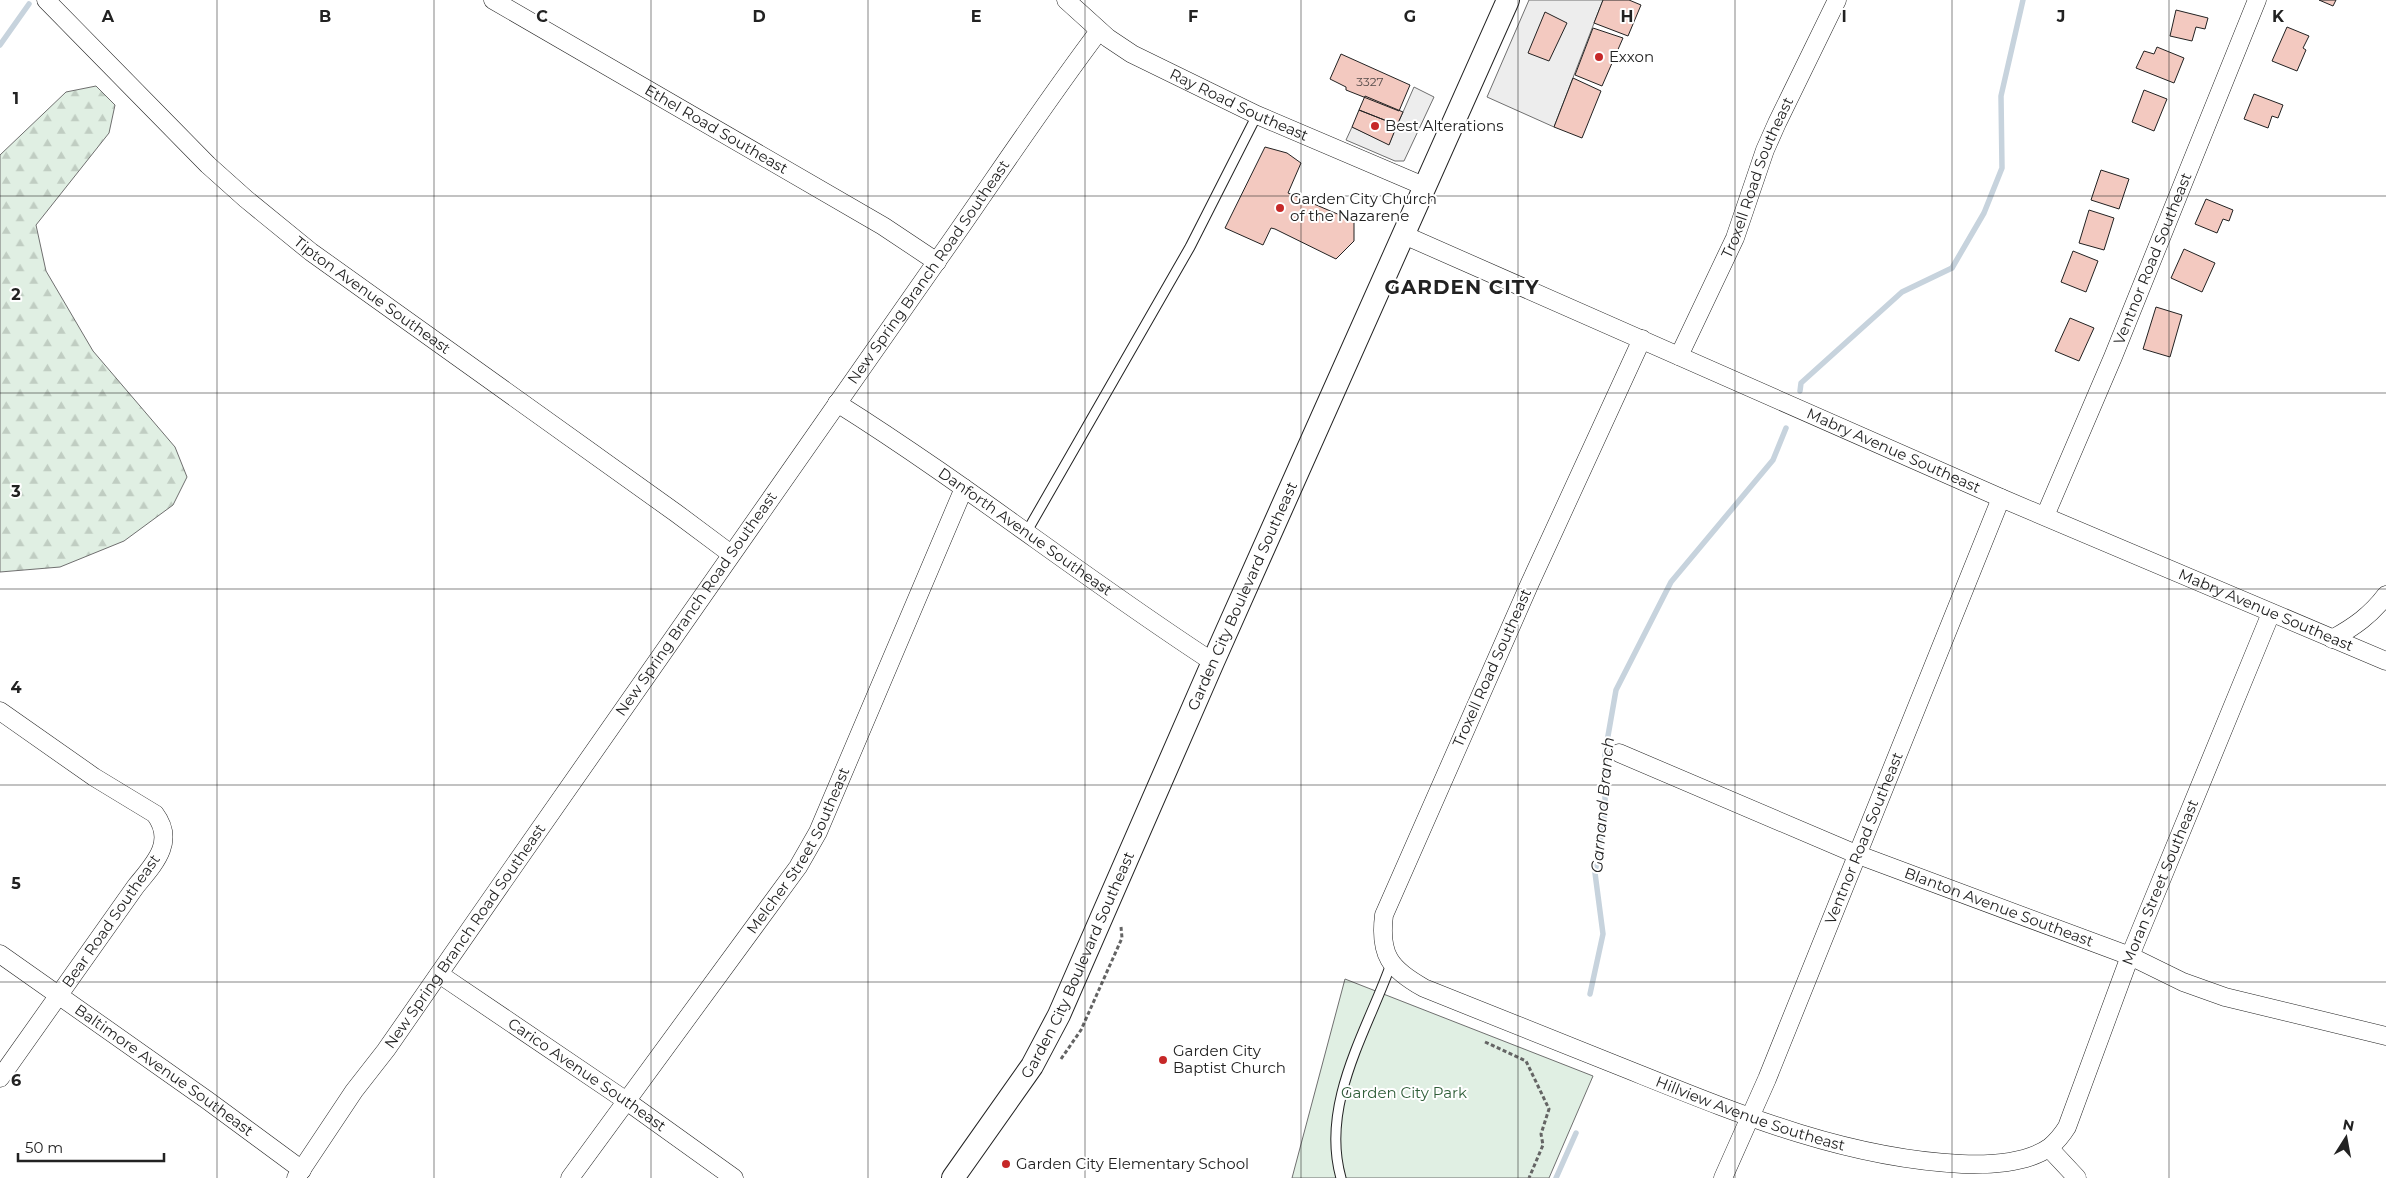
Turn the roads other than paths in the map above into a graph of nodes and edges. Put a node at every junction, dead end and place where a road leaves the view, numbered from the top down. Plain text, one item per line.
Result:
1 (46, 0) edge
2 (493, 0) edge
3 (1066, 0) edge
4 (1508, 0) edge
5 (1837, 0) edge
6 (2257, 0) edge
7 (1099, 31) junction
8 (1257, 115) junction
9 (1426, 186) junction
10 (1404, 235) junction
11 (937, 262) junction
12 (1642, 340) junction
13 (1679, 356) junction
14 (837, 403) junction
15 (964, 488) junction
16 (2001, 498) junction
17 (2045, 516) junction
18 (1025, 533) junction
19 (731, 554) junction
20 (2386, 595) edge
21 (2271, 613) junction
22 (2332, 639) junction
23 (2386, 661) edge
24 (1213, 662) junction
25 (0, 711) edge
26 (1619, 753) dead end
27 (1856, 854) junction
28 (0, 954) edge
29 (2130, 956) junction
30 (1391, 964) junction
31 (439, 974) junction
32 (59, 995) junction
33 (2386, 1036) edge
34 (0, 1078) edge
35 (628, 1102) junction
36 (1750, 1118) junction
37 (2048, 1148) junction
38 (299, 1174) edge
39 (570, 1178) edge
40 (734, 1178) edge
41 (953, 1178) edge
42 (1341, 1178) edge
43 (1723, 1178) edge
44 (2077, 1178) edge

1 - 19 street, Tipton Avenue Southeast
2 - 11 street, Ethel Road Southeast
3 - 7 street, Ray Road Southeast
4 - 9 street, Garden City Boulevard Southeast
5 - 13 street, Troxell Road Southeast
6 - 17 street, Ventnor Road Southeast
7 - 8 street, Ray Road Southeast
7 - 11 street, New Spring Branch Road Southeast
8 - 9 street, Ray Road Southeast
8 - 18 lane
9 - 10 street, Garden City Boulevard Southeast
10 - 12 street, Mabry Avenue Southeast
10 - 24 street, Garden City Boulevard Southeast
11 - 14 street, New Spring Branch Road Southeast
12 - 13 street, Mabry Avenue Southeast
12 - 30 street, Troxell Road Southeast
13 - 16 street, Mabry Avenue Southeast
14 - 15 street, Danforth Avenue Southeast
14 - 19 street, New Spring Branch Road Southeast
15 - 18 street, Danforth Avenue Southeast
15 - 35 street, Melcher Street Southeast
16 - 17 street, Mabry Avenue Southeast
16 - 27 street, Ventnor Road Southeast
17 - 21 street, Mabry Avenue Southeast
18 - 24 street, Danforth Avenue Southeast
19 - 31 street, New Spring Branch Road Southeast
20 - 22 street
21 - 22 street, Mabry Avenue Southeast
21 - 29 street, Moran Street Southeast
22 - 23 street, Mabry Avenue Southeast
24 - 41 street, Garden City Boulevard Southeast
25 - 32 street, Bear Road Southeast
26 - 27 street, Blanton Avenue Southeast
27 - 29 street, Blanton Avenue Southeast
27 - 36 street, Ventnor Road Southeast
28 - 32 street, Baltimore Avenue Southeast
29 - 33 street, Blanton Avenue Southeast
29 - 37 street, Moran Street Southeast
30 - 36 street, Hillview Avenue Southeast
30 - 42 lane
31 - 35 street, Carico Avenue Southeast
31 - 38 street, New Spring Branch Road Southeast
32 - 34 street, Bear Road Southeast
32 - 38 street, Baltimore Avenue Southeast
35 - 39 street, Melcher Street Southeast
35 - 40 street, Carico Avenue Southeast
36 - 37 street, Hillview Avenue Southeast
36 - 43 street, Ventnor Road Southeast
37 - 44 street

